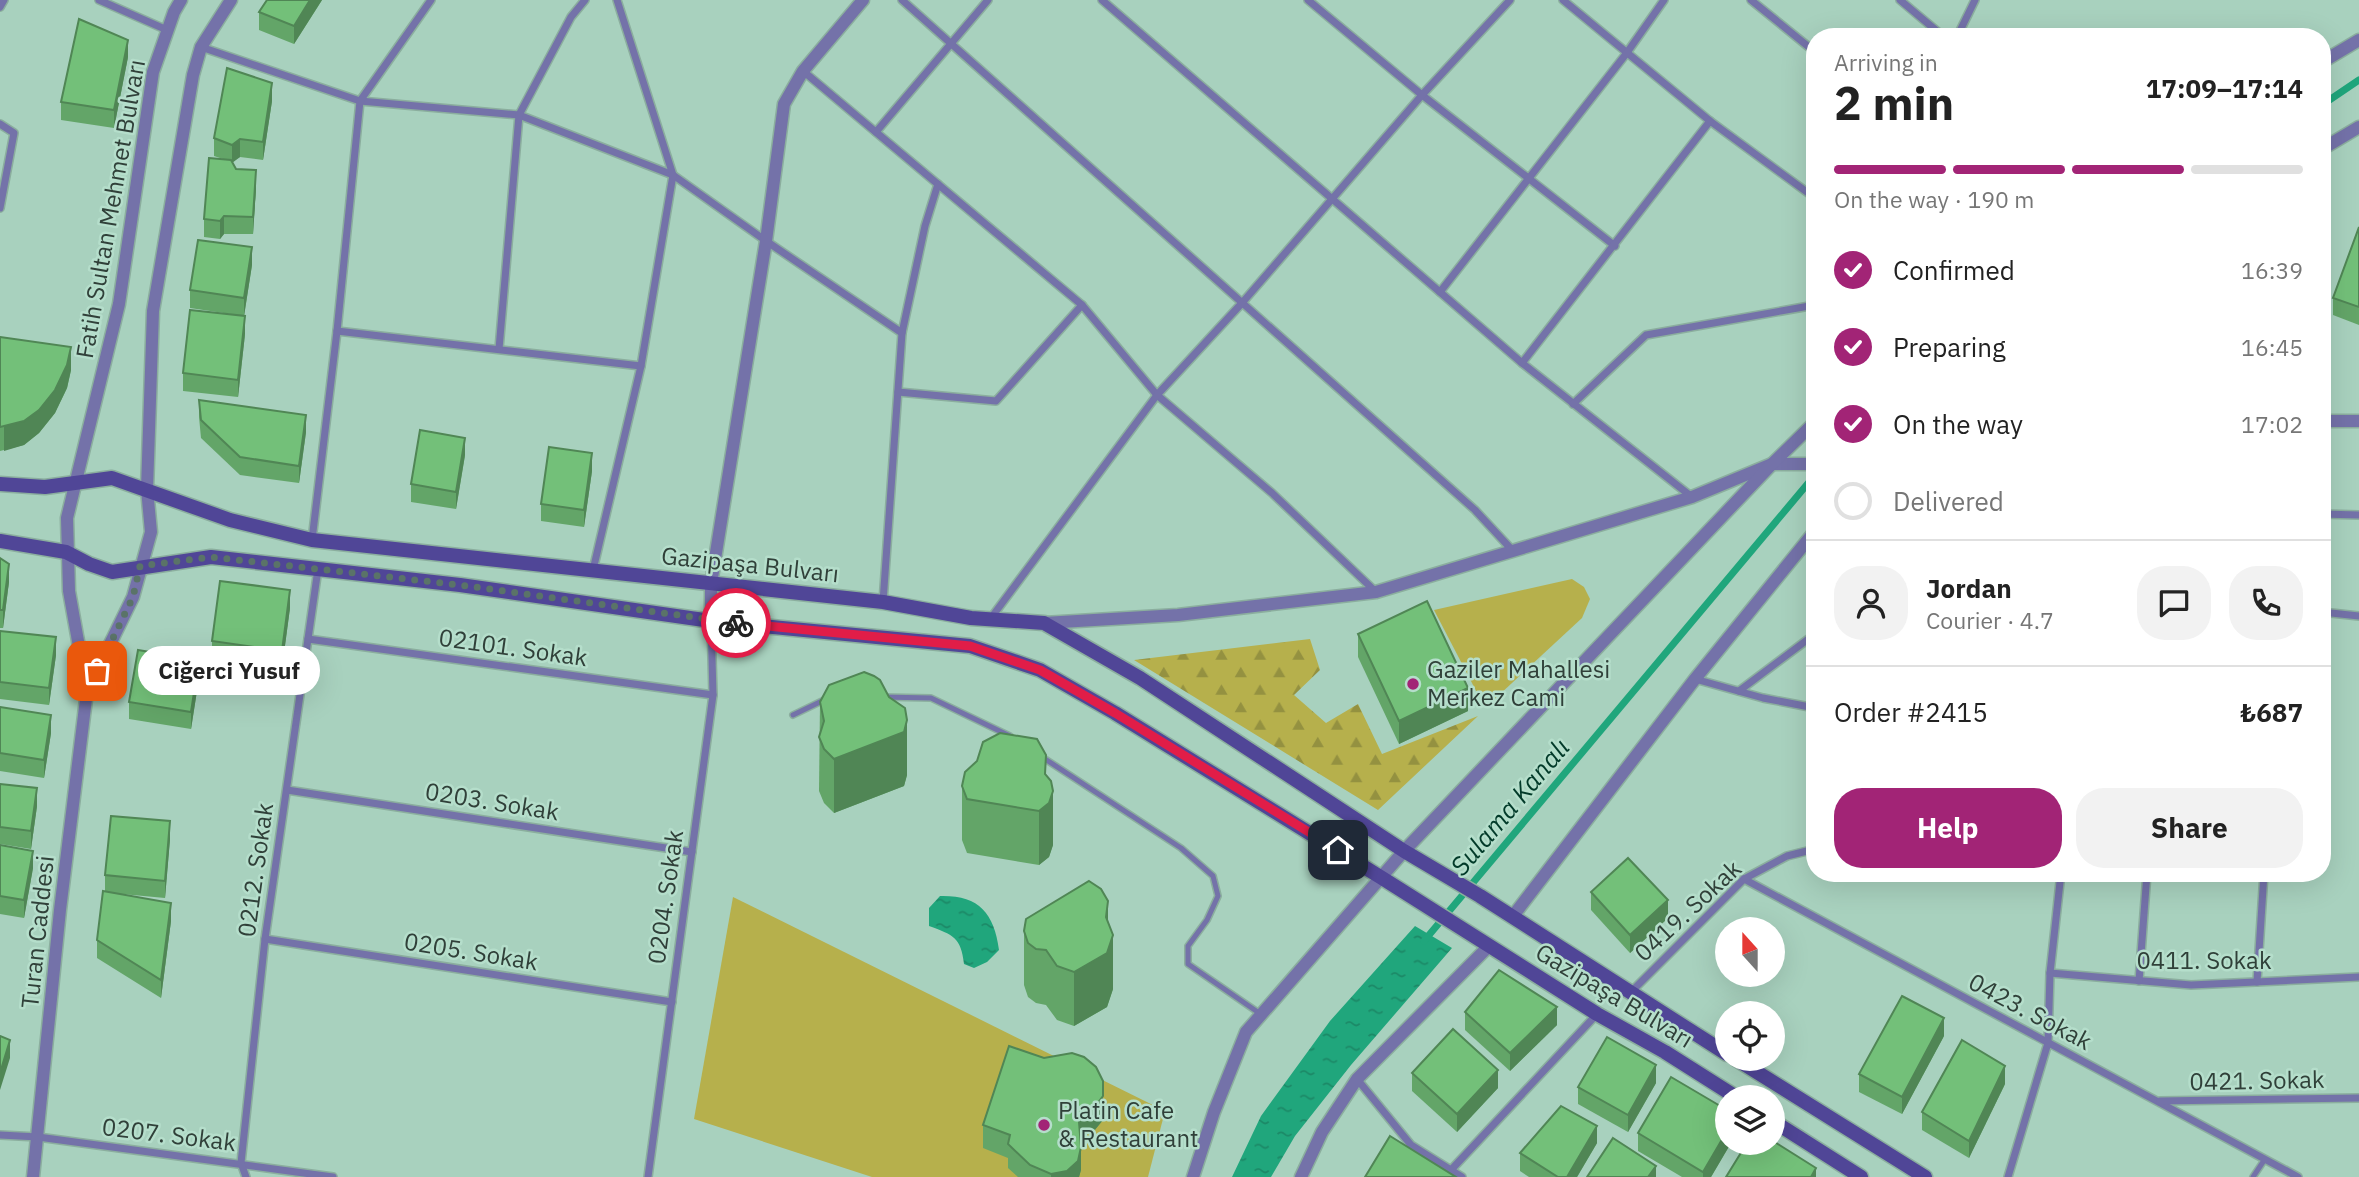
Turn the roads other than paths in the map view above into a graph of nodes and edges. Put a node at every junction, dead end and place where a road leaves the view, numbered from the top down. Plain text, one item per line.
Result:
1 (5, 0) edge
2 (99, 0) edge
3 (181, 0) edge
4 (231, 0) edge
5 (431, 0) edge
6 (585, 0) edge
7 (617, 0) edge
8 (863, 0) edge
9 (902, 0) edge
10 (988, 0) edge
11 (1102, 0) edge
12 (1308, 0) edge
13 (1510, 0) edge
14 (1563, 0) edge
15 (1664, 0) edge
16 (1751, 0) edge
17 (1900, 0) edge
18 (1975, 0) edge
19 (0, 7) edge
20 (1933, 28) edge
21 (1961, 28) edge
22 (167, 30) junction
23 (2359, 40) edge
24 (951, 44) junction
25 (1806, 44) edge
26 (201, 47) junction
27 (1626, 54) junction
28 (2331, 57) edge
29 (803, 71) junction
30 (1422, 94) junction
31 (360, 101) junction
32 (519, 115) junction
33 (1710, 121) junction
34 (0, 124) edge
35 (2359, 127) edge
36 (876, 132) junction
37 (2331, 144) edge
38 (673, 175) junction
39 (1529, 178) junction
40 (938, 184) junction
41 (1806, 191) edge
42 (1330, 198) junction
43 (0, 208) edge
44 (766, 241) junction
45 (1615, 246) junction
46 (1440, 292) junction
47 (1242, 303) junction
48 (1082, 306) junction
49 (1806, 306) edge
50 (337, 331) junction
51 (902, 333) junction
52 (499, 349) junction
53 (1522, 363) junction
54 (641, 366) junction
55 (898, 393) junction
56 (1157, 395) junction
57 (1573, 404) junction
58 (2331, 421) edge
59 (2359, 421) edge
60 (1806, 431) edge
61 (1772, 464) junction
62 (1806, 464) edge
63 (77, 481) junction
64 (0, 484) edge
65 (147, 489) junction
66 (1692, 497) junction
67 (2331, 514) edge
68 (2359, 515) edge
69 (312, 540) junction
70 (0, 541) edge
71 (1806, 542) edge
72 (1513, 551) junction
73 (66, 552) junction
74 (140, 566) junction
75 (318, 568) junction
76 (593, 570) junction
77 (711, 584) junction
78 (1376, 592) junction
79 (883, 602) junction
80 (2331, 613) edge
81 (2359, 616) edge
82 (991, 618) junction
83 (710, 621) junction
84 (1044, 623) junction
85 (308, 639) junction
86 (1806, 641) edge
87 (1695, 679) junction
88 (87, 691) junction
89 (1739, 691) junction
90 (713, 695) junction
91 (834, 695) edge
92 (875, 697) edge
93 (1806, 706) edge
94 (793, 715) dead end
95 (1015, 739) edge
96 (1037, 754) edge
97 (286, 790) junction
98 (1404, 851) junction
99 (1806, 851) edge
100 (692, 852) junction
101 (1382, 878) junction
102 (1744, 879) junction
103 (2060, 882) edge
104 (2146, 882) edge
105 (2263, 882) edge
106 (1513, 916) junction
107 (265, 939) junction
108 (1488, 947) junction
109 (2050, 974) junction
110 (2359, 977) edge
111 (2139, 981) junction
112 (2257, 982) junction
113 (1630, 993) junction
114 (671, 1002) junction
115 (1597, 1014) junction
116 (1262, 1015) junction
117 (2048, 1044) junction
118 (1715, 1046) edge
119 (1755, 1071) edge
120 (1357, 1079) junction
121 (1717, 1085) edge
122 (2359, 1098) edge
123 (2157, 1101) junction
124 (1785, 1129) edge
125 (0, 1135) edge
126 (38, 1138) junction
127 (2264, 1159) junction
128 (241, 1163) junction
129 (1451, 1170) junction
130 (33, 1177) edge
131 (246, 1177) edge
132 (333, 1177) edge
133 (648, 1177) edge
134 (1193, 1177) edge
135 (1301, 1177) edge
136 (1462, 1177) edge
137 (1861, 1177) edge
138 (1925, 1177) edge
139 (2008, 1177) edge
140 (2253, 1177) edge
141 (2298, 1177) edge

1 - 19 street
2 - 22 street
3 - 22 street, Fatih Sultan Mehmet Bulvarı
4 - 26 street
5 - 31 street
6 - 32 street
7 - 38 street
8 - 29 street
9 - 24 street
10 - 24 street
11 - 42 street
12 - 30 street
13 - 30 street
14 - 27 street
15 - 27 street
16 - 25 street
17 - 20 street
18 - 21 street
22 - 63 street, Fatih Sultan Mehmet Bulvarı
23 - 28 street
24 - 36 street
24 - 47 street
26 - 31 street
26 - 65 street
27 - 33 street
27 - 39 street
29 - 36 street
29 - 44 street
30 - 39 street
30 - 42 street
31 - 32 street
31 - 50 street
32 - 38 street
32 - 52 street
33 - 41 street
33 - 45 street
34 - 43 street
35 - 37 street
36 - 40 street
38 - 44 street
38 - 54 street
39 - 45 street
39 - 46 street
40 - 48 street
40 - 51 street
42 - 46 street
42 - 47 street
44 - 51 street
44 - 77 street
45 - 53 street
46 - 53 street
47 - 56 street
47 - 72 street
48 - 55 street
48 - 56 street
49 - 57 street
50 - 52 street
50 - 69 street
51 - 55 street
52 - 54 street
53 - 57 street
54 - 76 street
55 - 79 street
56 - 78 street
56 - 82 street
57 - 66 street
58 - 59 street
60 - 61 street
61 - 62 street
61 - 66 street
61 - 98 street
63 - 64 main road, Gazipaşa Bulvarı
63 - 65 main road, Gazipaşa Bulvarı
63 - 73 street, Fatih Sultan Mehmet Bulvarı
65 - 69 main road, Gazipaşa Bulvarı
65 - 74 street
66 - 72 street
67 - 68 street
69 - 76 main road, Gazipaşa Bulvarı
70 - 73 main road
71 - 87 street
72 - 78 street
73 - 74 main road
73 - 88 street, Fatih Sultan Mehmet Bulvarı
74 - 75 main road
74 - 88 street
75 - 83 main road
75 - 85 street, 0212. Sokak
76 - 77 main road, Gazipaşa Bulvarı
77 - 79 main road, Gazipaşa Bulvarı
77 - 83 street
78 - 84 street
79 - 82 main road, Gazipaşa Bulvarı
80 - 81 street
82 - 84 main road, Gazipaşa Bulvarı
83 - 90 street, 0204. Sokak
83 - 101 main road
84 - 98 main road, Gazipaşa Bulvarı
85 - 90 street, 02101. Sokak
85 - 97 street, 0212. Sokak
86 - 89 street
87 - 89 street
87 - 106 street
88 - 126 street, Turan Caddesi
89 - 93 street
90 - 100 street, 0204. Sokak
91 - 94 lane
92 - 95 lane
96 - 116 lane
97 - 100 street, 0203. Sokak
97 - 107 street, 0212. Sokak
98 - 101 street
98 - 106 main road, Gazipaşa Bulvarı
99 - 102 street, 0419. Sokak
100 - 114 street, 0204. Sokak
101 - 108 main road, Gazipaşa Bulvarı
101 - 116 street
102 - 113 street, 0419. Sokak
102 - 117 street, 0423. Sokak
103 - 109 street
104 - 111 street
105 - 112 street
106 - 113 main road, Gazipaşa Bulvarı
107 - 114 street, 0205. Sokak
107 - 128 street, 0212. Sokak
108 - 115 main road, Gazipaşa Bulvarı
108 - 120 street
109 - 111 street, 0411. Sokak
109 - 117 street
110 - 112 street, 0411. Sokak
111 - 112 street, 0411. Sokak
113 - 118 main road, Gazipaşa Bulvarı
114 - 133 street, 0204. Sokak
115 - 121 main road, Gazipaşa Bulvarı
115 - 129 street
116 - 134 street
117 - 123 street, 0423. Sokak
117 - 139 street
119 - 138 main road
120 - 129 street
120 - 135 street
122 - 123 street, 0421. Sokak
123 - 127 street, 0423. Sokak
124 - 137 main road
125 - 126 street, 0207. Sokak
126 - 128 street, 0207. Sokak
126 - 130 street, Turan Caddesi
127 - 140 lane
127 - 141 street, 0423. Sokak
128 - 131 street, 0212. Sokak
128 - 132 street, 0207. Sokak
129 - 136 street

